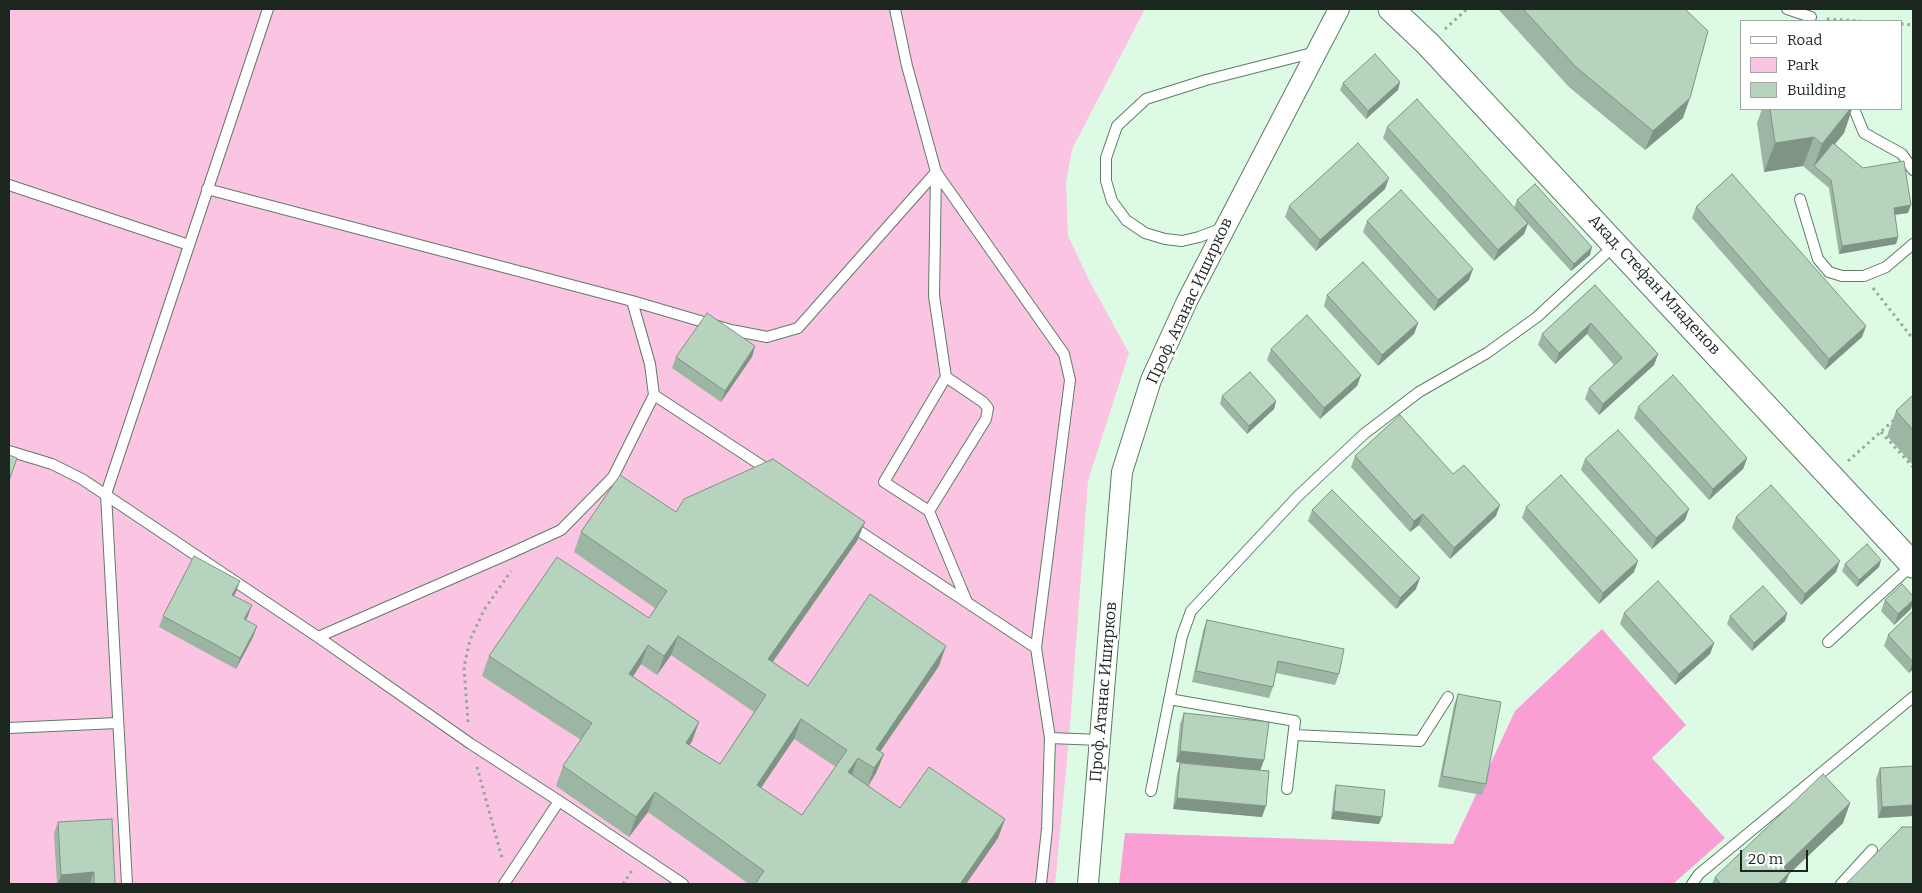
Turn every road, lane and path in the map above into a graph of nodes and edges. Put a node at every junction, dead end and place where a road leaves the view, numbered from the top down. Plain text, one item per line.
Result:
1 (268, 9) edge
2 (895, 9) edge
3 (1339, 9) edge
4 (1391, 9) edge
5 (1467, 9) edge
6 (1787, 9) edge
7 (1811, 16) edge
8 (1851, 20) edge
9 (1428, 44) junction
10 (1316, 52) junction
11 (1854, 110) edge
12 (1913, 170) edge
13 (936, 172) junction
14 (9, 185) edge
15 (208, 189) junction
16 (1800, 199) dead end
17 (1224, 227) junction
18 (189, 244) junction
19 (1616, 244) junction
20 (1913, 244) edge
21 (1864, 276) junction
22 (632, 301) junction
23 (1913, 339) edge
24 (946, 377) junction
25 (654, 395) junction
26 (1900, 415) edge
27 (1881, 432) junction
28 (9, 451) edge
29 (1913, 467) edge
30 (777, 476) edge
31 (1831, 476) junction
32 (106, 494) junction
33 (929, 511) junction
34 (843, 520) edge
35 (1913, 564) edge
36 (513, 569) dead end
37 (967, 602) junction
38 (318, 637) junction
39 (1828, 642) dead end
40 (1036, 648) junction
41 (1448, 697) dead end
42 (1913, 697) edge
43 (1169, 699) junction
44 (117, 723) junction
45 (9, 728) edge
46 (1294, 735) junction
47 (1050, 738) junction
48 (1100, 740) junction
49 (470, 744) junction
50 (1287, 789) dead end
51 (1151, 791) dead end
52 (559, 801) junction
53 (1872, 850) dead end
54 (506, 882) edge
55 (126, 884) edge
56 (683, 884) edge
57 (1041, 884) edge
58 (1088, 884) edge
59 (1692, 884) edge
60 (1841, 884) edge

1 - 15 lane
2 - 13 lane
3 - 10 street, Проф. Атанас Иширков
4 - 9 street, Акад. Стефан Младенов
5 - 9 path
6 - 7 lane
7 - 8 path
9 - 19 street, Акад. Стефан Младенов
10 - 17 street, Проф. Атанас Иширков
10 - 17 lane
11 - 12 lane
13 - 22 lane
13 - 24 lane
13 - 40 lane
14 - 18 lane
15 - 18 lane
15 - 22 lane
16 - 21 lane
17 - 48 street, Проф. Атанас Иширков
18 - 32 lane
19 - 31 street, Акад. Стефан Младенов
19 - 43 lane
20 - 21 lane
21 - 23 path
22 - 25 lane
24 - 33 lane
24 - 33 lane
25 - 30 lane
25 - 38 lane
26 - 27 path
27 - 29 path
27 - 31 path
28 - 32 lane
31 - 35 street, Акад. Стефан Младенов
32 - 38 lane
32 - 44 lane
33 - 37 lane
34 - 37 lane
35 - 39 lane
36 - 49 path
37 - 40 lane
38 - 49 lane
40 - 47 lane
41 - 46 lane
42 - 59 lane
43 - 46 lane
43 - 51 lane
44 - 45 lane
44 - 55 lane
46 - 50 lane
47 - 48 lane
47 - 57 lane
48 - 58 street, Проф. Атанас Иширков
49 - 52 lane
49 - 54 path
52 - 54 lane
52 - 56 lane
53 - 60 lane

